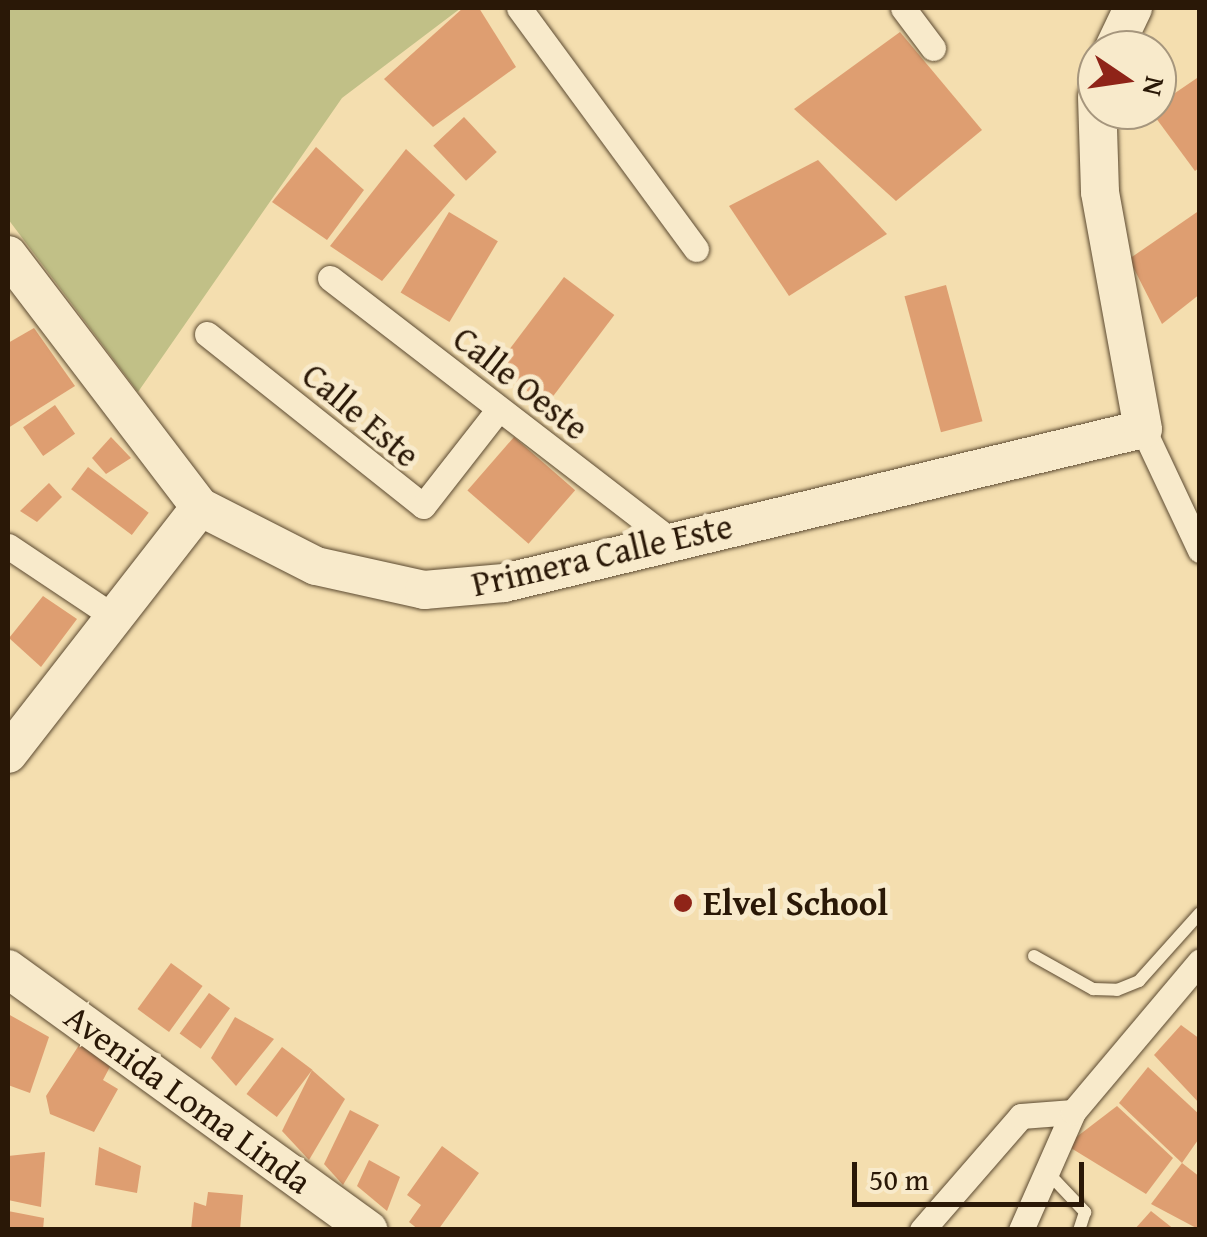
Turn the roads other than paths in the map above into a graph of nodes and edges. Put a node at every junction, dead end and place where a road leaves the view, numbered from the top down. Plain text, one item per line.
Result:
1 (519, 8) edge
2 (903, 8) edge
3 (933, 48) dead end
4 (1099, 130) edge
5 (696, 249) dead end
6 (8, 255) edge
7 (330, 278) dead end
8 (208, 334) dead end
9 (498, 410) junction
10 (1143, 430) junction
11 (200, 507) junction
12 (671, 541) junction
13 (8, 546) edge
14 (1200, 550) edge
15 (114, 618) junction
16 (8, 754) edge
17 (1200, 913) edge
18 (1034, 956) dead end
19 (1200, 962) edge
20 (8, 969) edge
21 (1072, 1112) junction
22 (1051, 1176) junction
23 (370, 1230) edge
24 (922, 1230) edge
25 (1021, 1230) edge
26 (1078, 1230) edge

1 - 5 street
2 - 3 street
4 - 10 street
6 - 11 street
7 - 9 street, Calle Oeste
8 - 9 street, Calle Este
9 - 12 street, Calle Oeste
10 - 12 street, Primera Calle Este
10 - 14 street
11 - 12 street, Primera Calle Este
11 - 15 street
13 - 15 street
15 - 16 street
17 - 18 lane
19 - 21 street
20 - 23 street, Avenida Loma Linda
21 - 22 street
21 - 24 street
22 - 25 street
22 - 26 lane

